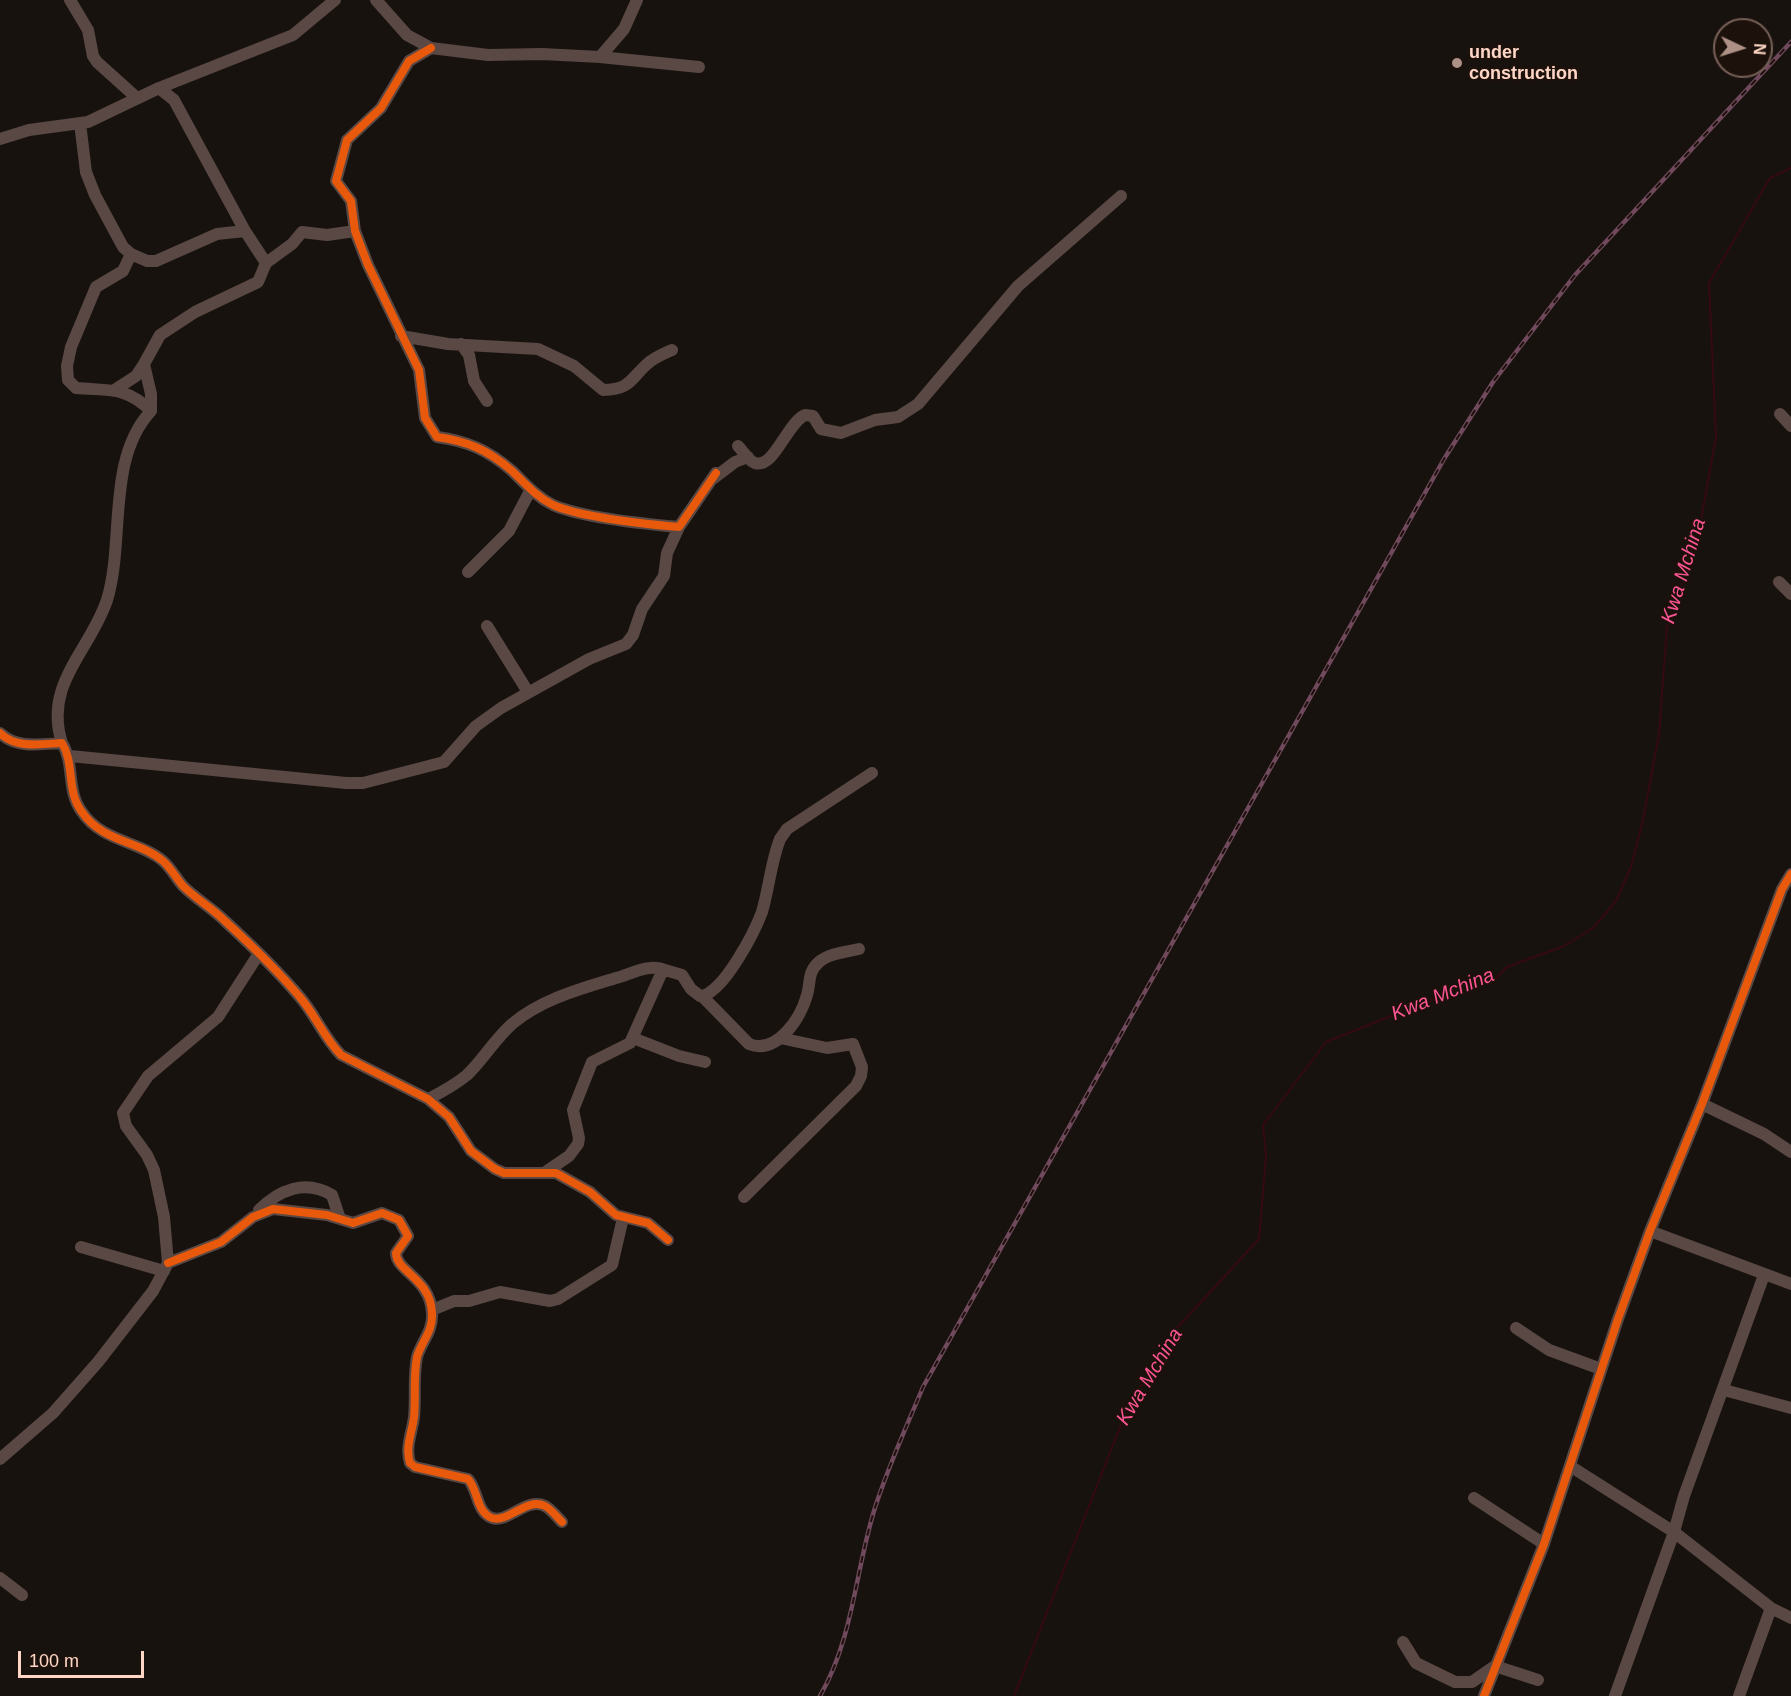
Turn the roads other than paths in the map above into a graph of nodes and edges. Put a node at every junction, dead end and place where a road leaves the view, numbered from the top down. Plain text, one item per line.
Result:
1 (70, 0) edge
2 (335, 0) edge
3 (376, 0) edge
4 (637, 0) edge
5 (431, 48) junction
6 (600, 57) junction
7 (699, 67) dead end
8 (159, 88) junction
9 (137, 98) junction
10 (80, 123) junction
11 (0, 139) edge
12 (1121, 196) dead end
13 (245, 231) junction
14 (355, 231) junction
15 (131, 254) junction
16 (266, 263) junction
17 (401, 336) junction
18 (461, 344) junction
19 (672, 350) dead end
20 (144, 364) junction
21 (116, 389) junction
22 (487, 401) dead end
23 (151, 411) junction
24 (1780, 414) dead end
25 (1791, 426) edge
26 (738, 446) dead end
27 (748, 457) junction
28 (530, 491) junction
29 (679, 527) junction
30 (468, 572) dead end
31 (1779, 582) dead end
32 (1791, 594) edge
33 (487, 626) dead end
34 (528, 692) junction
35 (0, 733) edge
36 (62, 743) junction
37 (70, 756) junction
38 (872, 773) dead end
39 (1791, 874) edge
40 (859, 949) dead end
41 (258, 955) junction
42 (665, 970) junction
43 (702, 996) junction
44 (633, 1038) junction
45 (780, 1038) junction
46 (705, 1062) dead end
47 (428, 1099) junction
48 (1702, 1104) junction
49 (1791, 1152) edge
50 (547, 1171) junction
51 (744, 1197) dead end
52 (253, 1217) junction
53 (623, 1218) junction
54 (340, 1219) junction
55 (1650, 1231) junction
56 (668, 1240) dead end
57 (81, 1247) dead end
58 (166, 1267) junction
59 (1764, 1275) junction
60 (1791, 1284) edge
61 (432, 1310) junction
62 (1516, 1328) dead end
63 (1601, 1369) junction
64 (1724, 1390) junction
65 (1791, 1408) edge
66 (0, 1459) edge
67 (1570, 1466) junction
68 (1474, 1498) dead end
69 (562, 1522) dead end
70 (1674, 1532) junction
71 (1544, 1544) junction
72 (0, 1578) edge
73 (22, 1595) dead end
74 (1771, 1608) junction
75 (1791, 1618) edge
76 (1403, 1642) dead end
77 (1496, 1666) junction
78 (1538, 1680) dead end
79 (1484, 1696) edge
80 (1615, 1696) edge
81 (1739, 1696) edge

1 - 9 street
2 - 8 street
3 - 5 street
4 - 6 street
5 - 6 street
5 - 14 street
6 - 7 street
8 - 9 street
8 - 13 street
9 - 10 street
10 - 11 street
10 - 15 street
12 - 27 street
13 - 15 street
13 - 16 street
14 - 16 street
14 - 17 street
15 - 21 street
16 - 20 street
17 - 18 street
17 - 28 street
18 - 19 street
18 - 22 street
20 - 21 street
20 - 23 street
21 - 23 street
23 - 36 street
24 - 25 street
26 - 27 street
27 - 29 street
28 - 29 street
28 - 30 street
29 - 34 street
31 - 32 street
33 - 34 street
34 - 37 street
35 - 36 street
36 - 37 street
37 - 41 street
38 - 43 street
39 - 48 street
40 - 45 street
41 - 47 street
41 - 58 street
42 - 43 street
42 - 44 street
42 - 47 street
43 - 45 street
44 - 46 street
44 - 50 street
45 - 51 street
47 - 50 street
48 - 49 street
48 - 55 street
50 - 53 street
52 - 54 street
52 - 54 street
52 - 58 street
53 - 56 street
53 - 61 street
54 - 61 street
55 - 59 street
55 - 63 street
57 - 58 street
58 - 66 street
59 - 60 street
59 - 64 street
61 - 69 street
62 - 63 street
63 - 67 street
64 - 65 street
64 - 70 street
67 - 70 street
67 - 71 street
68 - 71 street
70 - 74 street
70 - 80 street
71 - 77 street
72 - 73 street
74 - 75 street
74 - 81 street
76 - 77 street
77 - 78 street
77 - 79 street

